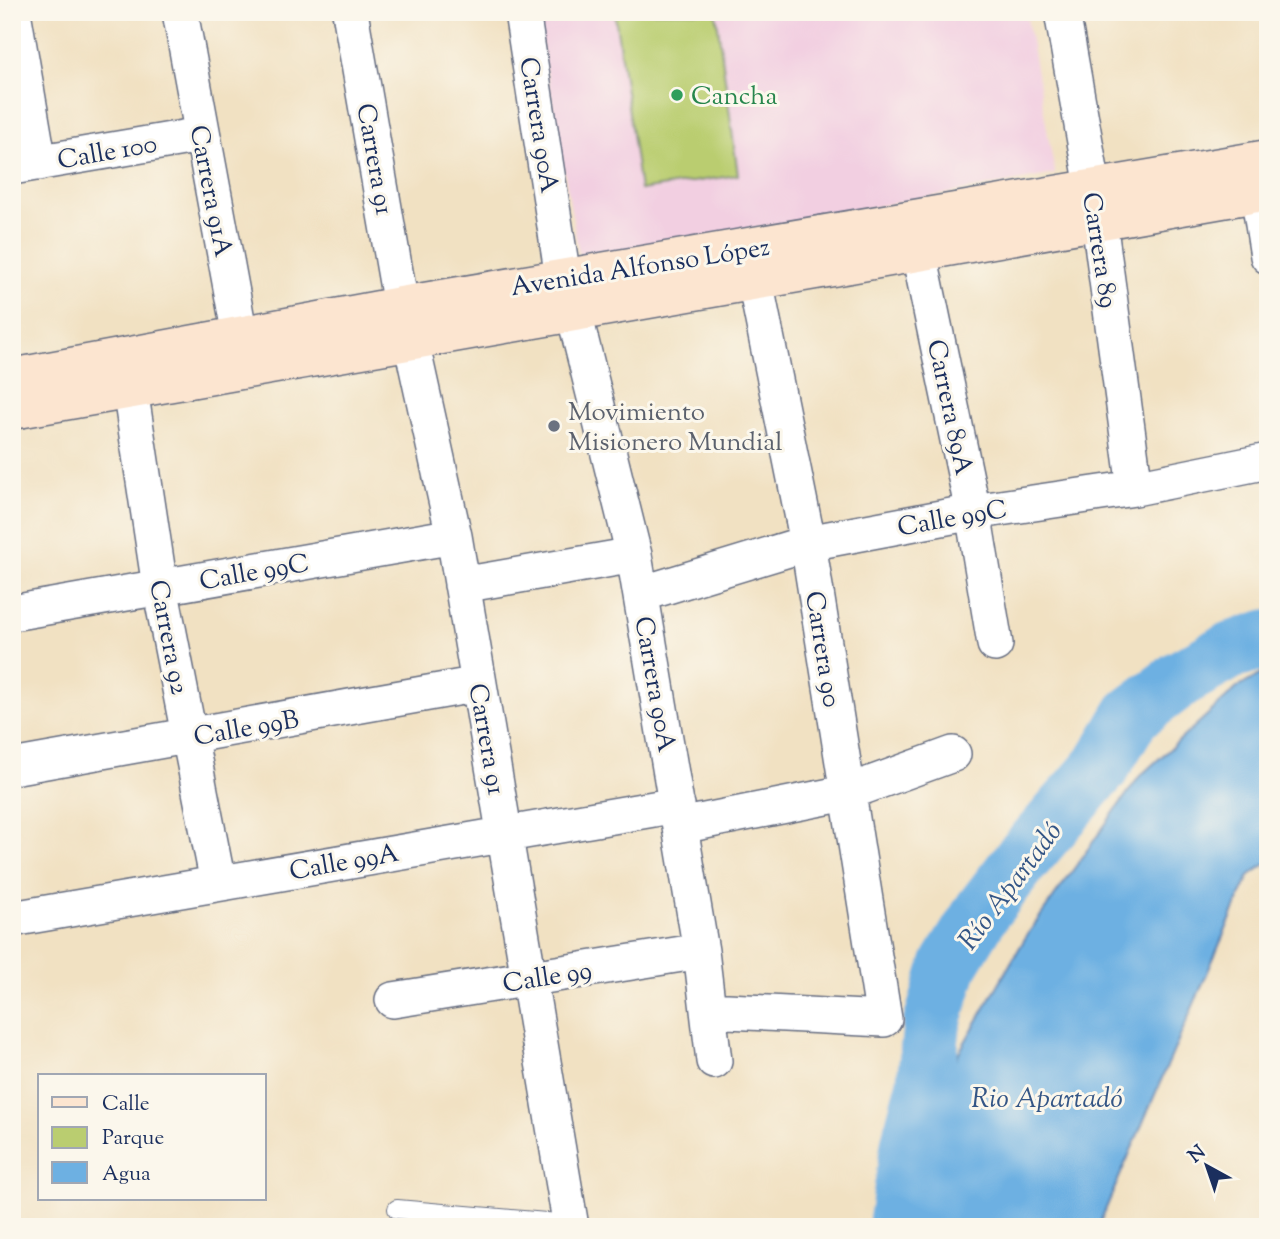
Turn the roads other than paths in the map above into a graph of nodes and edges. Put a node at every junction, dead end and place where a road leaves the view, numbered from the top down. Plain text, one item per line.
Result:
1 (13, 12) edge
2 (180, 12) edge
3 (350, 12) edge
4 (522, 12) edge
5 (1062, 12) edge
6 (201, 135) junction
7 (26, 165) edge
8 (1265, 181) edge
9 (1095, 206) junction
10 (919, 253) junction
11 (1268, 256) edge
12 (755, 281) junction
13 (569, 295) junction
14 (406, 324) junction
15 (243, 352) junction
16 (12, 378) edge
17 (130, 389) junction
18 (12, 410) edge
19 (1268, 461) edge
20 (1135, 488) junction
21 (972, 512) junction
22 (454, 536) junction
23 (807, 543) junction
24 (634, 555) junction
25 (462, 585) junction
26 (160, 587) junction
27 (641, 594) junction
28 (12, 613) edge
29 (995, 644) dead end
30 (479, 684) junction
31 (190, 737) junction
32 (953, 754) dead end
33 (12, 768) edge
34 (846, 793) junction
35 (678, 816) junction
36 (505, 834) junction
37 (219, 883) junction
38 (12, 919) edge
39 (701, 951) junction
40 (529, 979) junction
41 (393, 1000) dead end
42 (708, 1010) junction
43 (713, 1060) dead end
44 (397, 1209) dead end
45 (570, 1226) edge

1 - 7 street
2 - 6 street, Carrera 91A
3 - 14 street, Carrera 91
4 - 13 street, Carrera 90A
5 - 9 street, Carrera 89
6 - 7 street, Calle 100
6 - 15 street, Carrera 91A
8 - 9 street, Avenida Alfonso López
8 - 11 street
9 - 10 street, Avenida Alfonso López
9 - 13 street, Avenida Alfonso López
9 - 20 street, Carrera 89
10 - 12 street, Avenida Alfonso López
10 - 21 street, Carrera 89A
12 - 13 street, Avenida Alfonso López
12 - 23 street, Carrera 90
13 - 14 street, Avenida Alfonso López
13 - 24 street, Carrera 90A
14 - 15 street, Avenida Alfonso López
14 - 22 street, Carrera 91
15 - 16 street, Avenida Alfonso López
15 - 17 street, Avenida Alfonso López
17 - 18 street, Avenida Alfonso López
17 - 26 street, Carrera 92
19 - 20 street, Calle 99C
20 - 21 street, Calle 99C
21 - 23 street, Calle 99C
21 - 29 street, Carrera 89A
22 - 25 street, Carrera 91
22 - 26 street, Calle 99C
23 - 27 street, Calle 99C
23 - 34 street, Carrera 90
24 - 25 street
24 - 27 street, Carrera 90A
25 - 30 street, Carrera 91
26 - 28 street, Calle 99C
26 - 31 street, Carrera 92
27 - 35 street, Carrera 90A
30 - 31 street, Calle 99B
30 - 36 street, Carrera 91
31 - 33 street, Calle 99B
31 - 37 street, Carrera 92
32 - 34 street, Calle 99A
34 - 35 street, Calle 99A
34 - 42 street, Carrera 90
35 - 36 street, Calle 99A
35 - 39 street, Carrera 90A
36 - 37 street, Calle 99A
36 - 40 street, Carrera 91
37 - 38 street, Calle 99A
39 - 40 street, Calle 99
39 - 42 street, Carrera 90A
40 - 41 street, Calle 99
40 - 45 street, Carrera 91
42 - 43 street, Carrera 90A
44 - 45 lane

